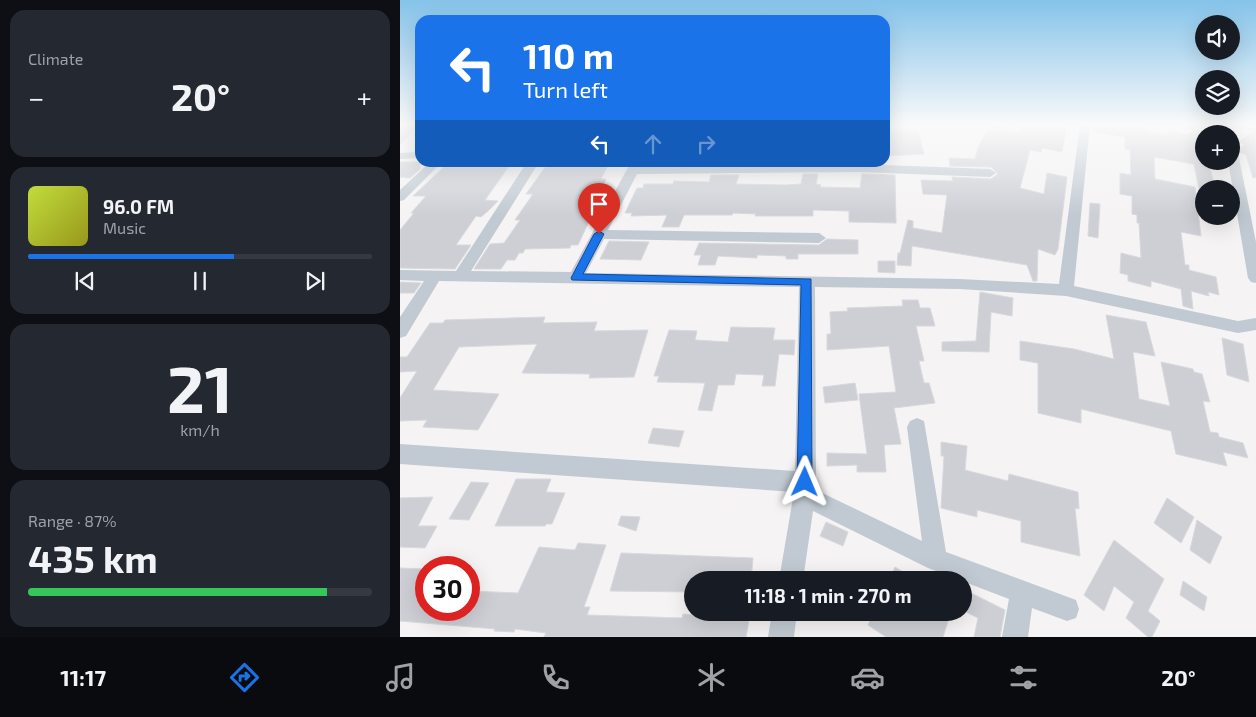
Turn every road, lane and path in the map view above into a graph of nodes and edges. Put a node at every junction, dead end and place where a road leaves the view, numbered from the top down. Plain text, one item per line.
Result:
1 (1082, 155) edge
2 (432, 167) edge
3 (529, 167) edge
4 (635, 167) edge
5 (747, 167) edge
6 (1235, 170) edge
7 (990, 173) dead end
8 (400, 197) edge
9 (599, 234) junction
10 (819, 238) dead end
11 (400, 275) edge
12 (435, 275) junction
13 (460, 276) junction
14 (576, 278) junction
15 (1256, 278) edge
16 (807, 282) junction
17 (1066, 290) junction
18 (1256, 324) edge
19 (400, 331) edge
20 (917, 426) dead end
21 (400, 454) edge
22 (805, 489) junction
23 (936, 560) junction
24 (792, 571) edge
25 (1022, 592) junction
26 (1067, 609) dead end
27 (784, 621) edge
28 (781, 637) edge
29 (1015, 637) edge

1 - 17 street
2 - 8 street
3 - 13 street
4 - 9 street
5 - 7 street
6 - 15 street
9 - 10 street
9 - 14 street
11 - 12 street
12 - 13 street
12 - 19 street
13 - 14 street
14 - 16 street
16 - 17 street
16 - 22 street
17 - 18 street
20 - 23 street
21 - 22 street
22 - 23 street
22 - 24 street
23 - 25 street
25 - 26 street
25 - 29 street
27 - 28 street

